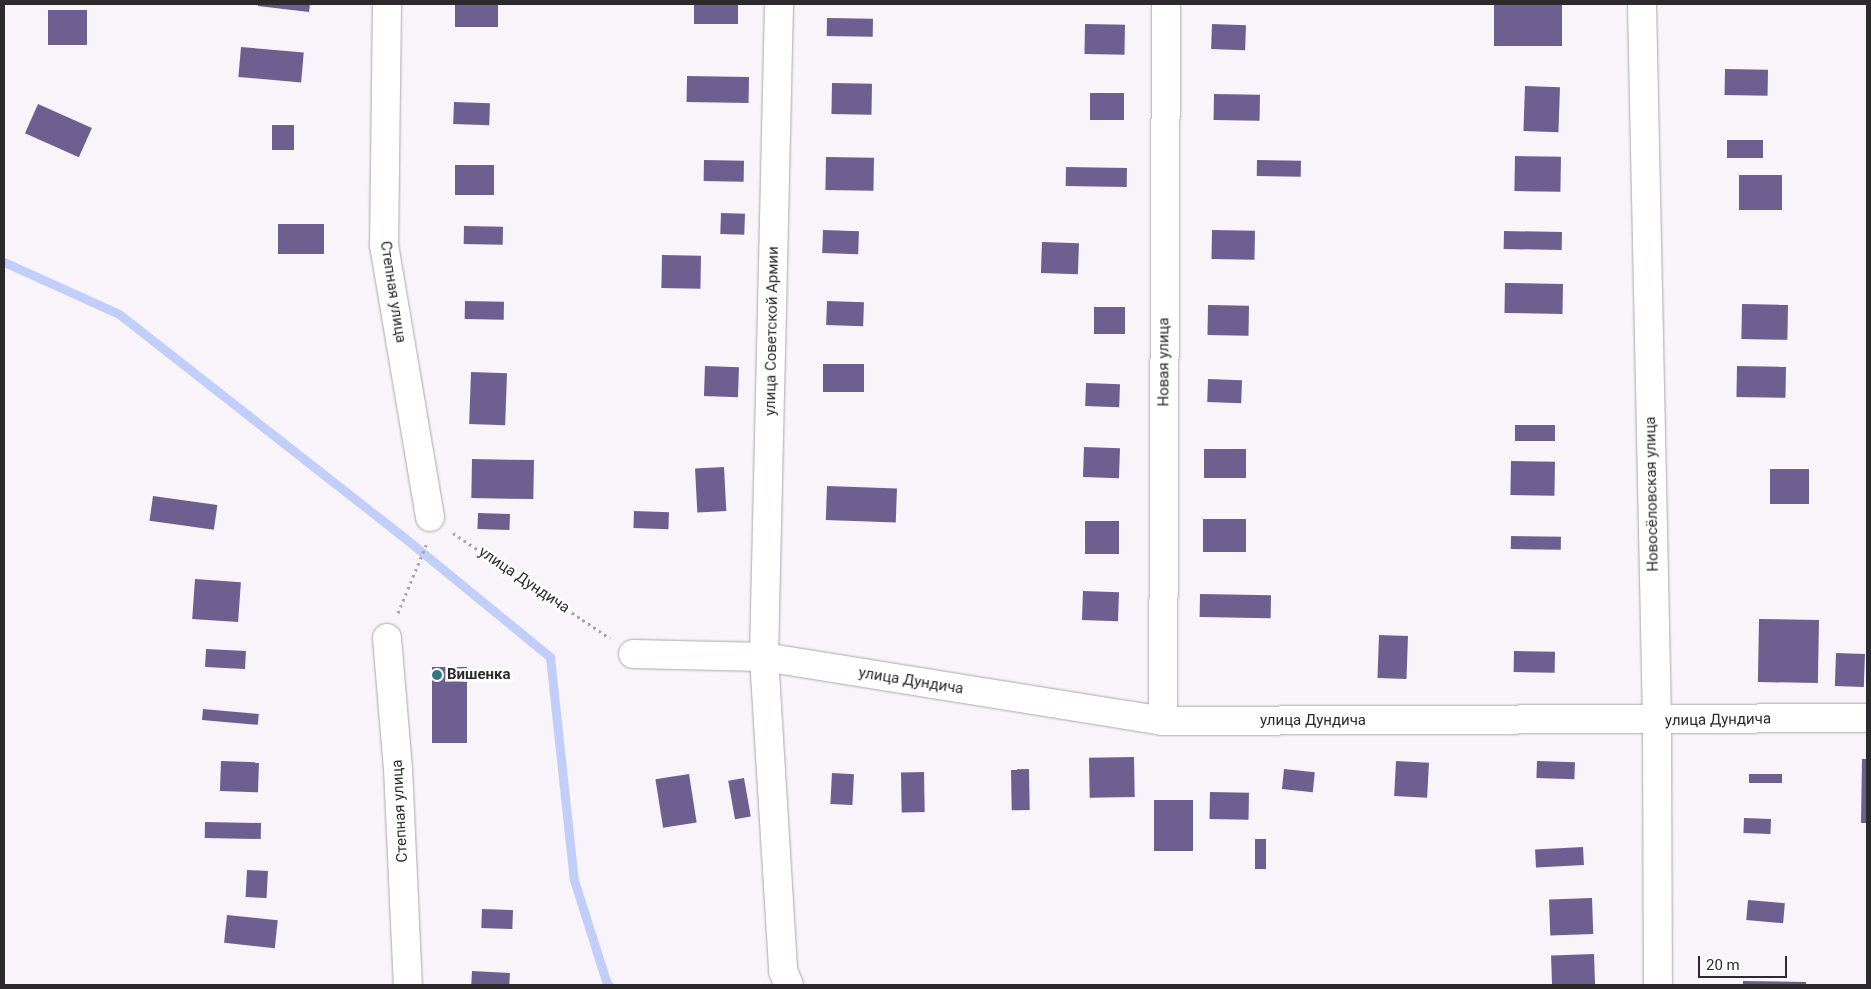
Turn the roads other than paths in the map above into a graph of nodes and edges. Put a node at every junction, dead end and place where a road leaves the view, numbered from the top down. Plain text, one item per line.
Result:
1 (387, 4) edge
2 (779, 4) edge
3 (1166, 4) edge
4 (1642, 4) edge
5 (429, 528) road end
6 (387, 638) road end
7 (634, 654) road end
8 (764, 658) junction
9 (1867, 718) edge
10 (1657, 720) junction
11 (1163, 721) junction
12 (408, 985) edge
13 (789, 985) edge
14 (1658, 985) edge

1 - 5 street, Степная улица
2 - 8 street, улица Советской Армии
3 - 11 street, Новая улица
4 - 10 street, Новосёловская улица
6 - 12 street, Степная улица
7 - 8 street, улица Дундича
8 - 11 street, улица Дундича
8 - 13 street
9 - 10 street, улица Дундича
10 - 11 street, улица Дундича
10 - 14 street, Новосёловская улица

